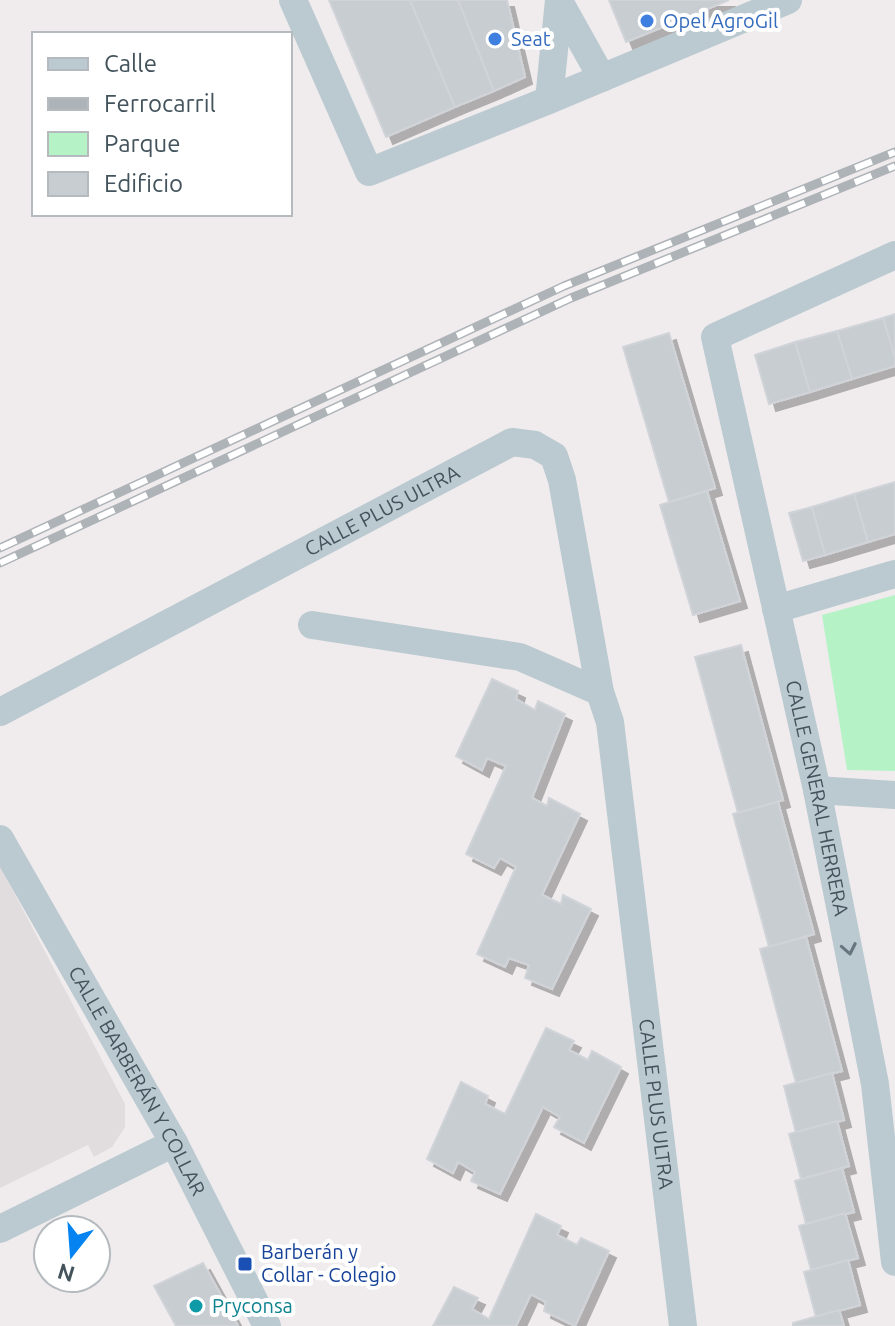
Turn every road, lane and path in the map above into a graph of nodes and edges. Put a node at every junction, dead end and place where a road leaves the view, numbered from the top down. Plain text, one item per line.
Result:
1 (293, 0) edge
2 (788, 0) edge
3 (560, 2) edge
4 (602, 78) junction
5 (549, 100) junction
6 (895, 255) edge
7 (895, 574) edge
8 (776, 609) junction
9 (312, 625) dead end
10 (600, 692) junction
11 (0, 712) edge
12 (817, 790) junction
13 (895, 795) edge
14 (0, 839) edge
15 (174, 1143) junction
16 (0, 1229) edge
17 (895, 1262) edge
18 (267, 1326) edge
19 (683, 1326) edge

1 - 5 street
2 - 4 street
3 - 4 street
3 - 5 street
4 - 5 street
6 - 8 street, CALLE GENERAL HERRERA
7 - 8 street
8 - 12 street, CALLE GENERAL HERRERA
9 - 10 street
10 - 11 street, CALLE PLUS ULTRA
10 - 19 street, CALLE PLUS ULTRA
12 - 13 street
12 -> 17 street, CALLE GENERAL HERRERA
14 - 15 street, CALLE BARBERÁN Y COLLAR
15 - 16 street
15 - 18 street, CALLE BARBERÁN Y COLLAR

